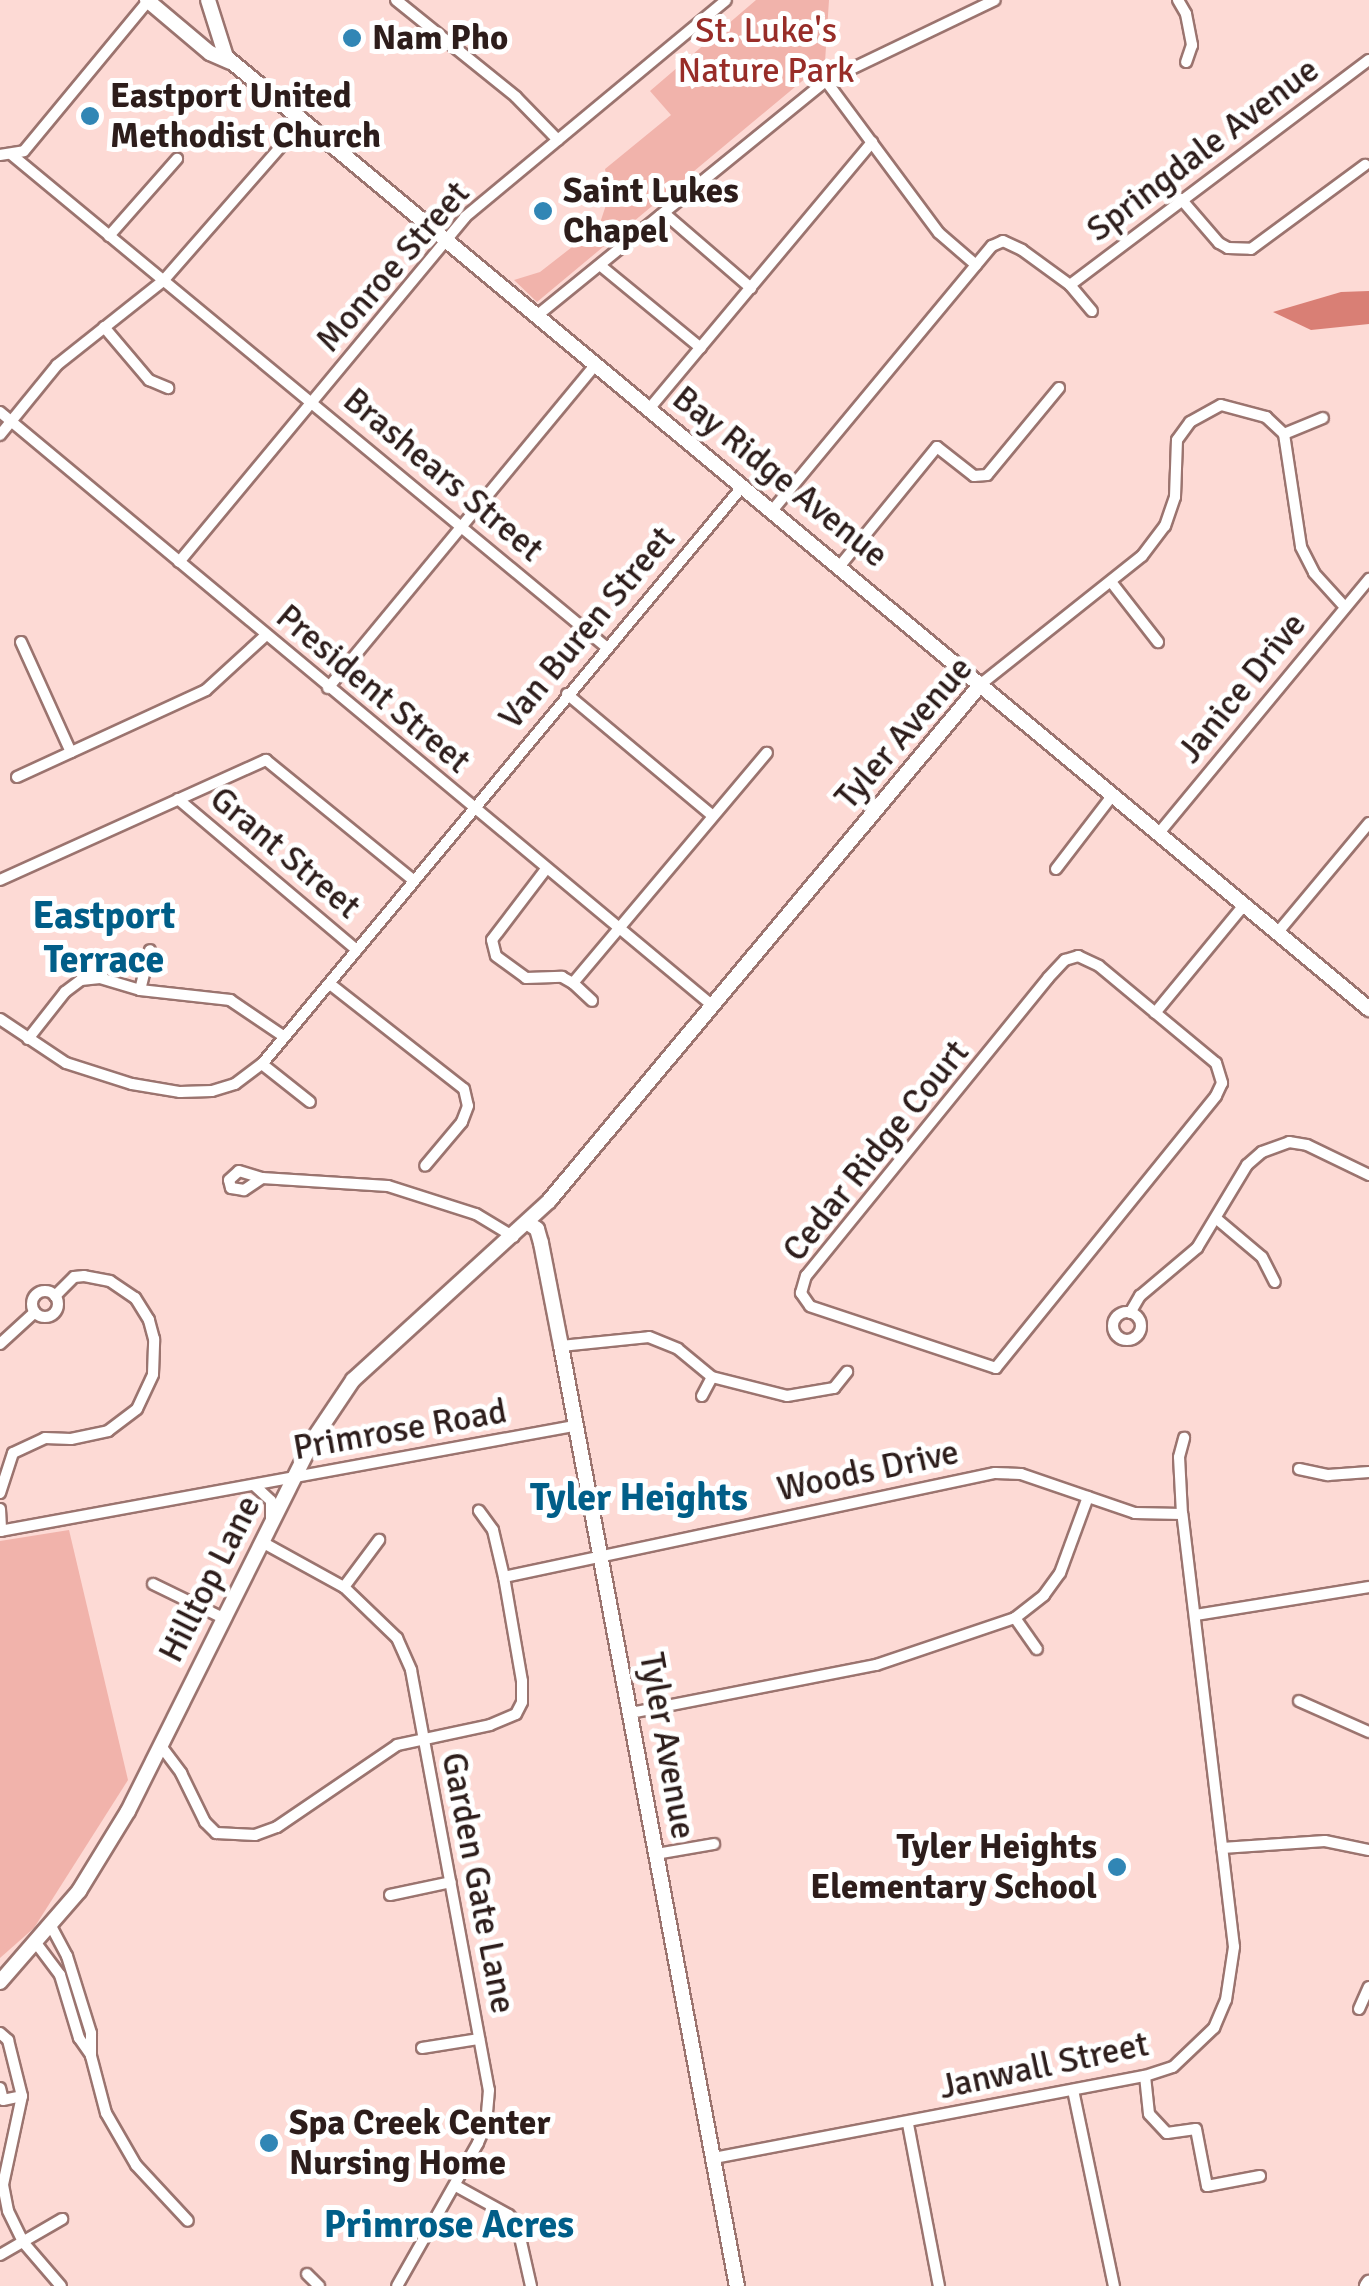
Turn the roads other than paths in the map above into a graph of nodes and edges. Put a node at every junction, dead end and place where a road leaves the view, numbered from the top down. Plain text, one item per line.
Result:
1 (148, 0) edge
2 (208, 0) edge
3 (396, 0) edge
4 (726, 0) edge
5 (994, 0) edge
6 (1178, 0) edge
7 (169, 19) junction
8 (214, 31) junction
9 (1369, 60) edge
10 (1186, 62) dead end
11 (236, 64) junction
12 (826, 81) junction
13 (304, 120) junction
14 (558, 140) junction
15 (872, 142) junction
16 (6, 155) edge
17 (177, 159) dead end
18 (1365, 165) dead end
19 (1181, 199) junction
20 (664, 213) junction
21 (109, 236) junction
22 (448, 240) junction
23 (976, 265) junction
24 (600, 266) junction
25 (163, 281) junction
26 (1070, 285) junction
27 (751, 288) junction
28 (1092, 311) dead end
29 (539, 314) junction
30 (104, 326) junction
31 (701, 348) junction
32 (596, 364) junction
33 (168, 388) dead end
34 (1059, 388) dead end
35 (313, 403) junction
36 (648, 408) junction
37 (0, 412) edge
38 (1323, 418) dead end
39 (12, 421) junction
40 (1284, 434) junction
41 (0, 435) edge
42 (742, 487) junction
43 (771, 512) junction
44 (461, 524) junction
45 (178, 562) junction
46 (839, 567) junction
47 (1369, 579) edge
48 (1112, 583) junction
49 (1344, 606) junction
50 (265, 636) junction
51 (21, 642) dead end
52 (1158, 642) dead end
53 (606, 648) junction
54 (982, 684) junction
55 (328, 688) junction
56 (567, 694) junction
57 (71, 752) junction
58 (768, 754) dead end
59 (18, 777) dead end
60 (1112, 796) junction
61 (178, 799) junction
62 (474, 808) junction
63 (714, 816) junction
64 (1369, 822) edge
65 (1159, 833) junction
66 (546, 868) junction
67 (1056, 870) dead end
68 (0, 880) edge
69 (414, 880) junction
70 (1244, 905) junction
71 (619, 928) junction
72 (1278, 932) junction
73 (150, 950) dead end
74 (357, 950) junction
75 (573, 982) junction
76 (330, 984) junction
77 (140, 990) junction
78 (592, 1001) dead end
79 (713, 1006) junction
80 (1369, 1009) edge
81 (1155, 1012) junction
82 (0, 1019) edge
83 (284, 1036) junction
84 (28, 1039) junction
85 (262, 1064) junction
86 (310, 1102) dead end
87 (425, 1166) dead end
88 (1369, 1175) edge
89 (262, 1178) dead end
90 (1218, 1220) junction
91 (528, 1222) junction
92 (514, 1237) junction
93 (1275, 1282) dead end
94 (55, 1296) junction
95 (34, 1312) junction
96 (1130, 1312) dead end
97 (0, 1344) edge
98 (561, 1346) junction
99 (847, 1372) dead end
100 (712, 1377) junction
101 (702, 1396) dead end
102 (574, 1426) junction
103 (1184, 1438) dead end
104 (1298, 1469) dead end
105 (1369, 1472) edge
106 (295, 1476) junction
107 (253, 1484) junction
108 (0, 1493) edge
109 (1088, 1497) junction
110 (0, 1509) edge
111 (479, 1511) dead end
112 (1182, 1514) junction
113 (271, 1524) junction
114 (0, 1531) edge
115 (380, 1540) dead end
116 (262, 1542) junction
117 (600, 1558) junction
118 (504, 1578) junction
119 (153, 1584) dead end
120 (1369, 1586) edge
121 (344, 1587) junction
122 (1196, 1614) junction
123 (223, 1618) junction
124 (1015, 1618) junction
125 (1038, 1649) dead end
126 (1299, 1701) dead end
127 (631, 1712) junction
128 (1369, 1732) edge
129 (423, 1738) junction
130 (161, 1746) junction
131 (714, 1844) dead end
132 (1222, 1848) junction
133 (1369, 1850) edge
134 (656, 1854) junction
135 (451, 1882) junction
136 (390, 1895) dead end
137 (51, 1926) junction
138 (36, 1943) junction
139 (0, 1982) edge
140 (1369, 1987) edge
141 (1359, 2009) dead end
142 (479, 2039) junction
143 (3, 2041) edge
144 (422, 2048) dead end
145 (91, 2056) junction
146 (1146, 2076) junction
147 (0, 2088) edge
148 (1073, 2090) junction
149 (22, 2096) junction
150 (908, 2124) junction
151 (714, 2158) junction
152 (3, 2168) edge
153 (1260, 2176) dead end
154 (456, 2186) junction
155 (62, 2219) dead end
156 (188, 2221) dead end
157 (24, 2242) junction
158 (0, 2256) edge
159 (307, 2274) dead end
160 (62, 2286) edge
161 (318, 2286) edge
162 (396, 2286) edge
163 (531, 2286) edge
164 (736, 2286) edge
165 (938, 2286) edge
166 (1114, 2286) edge

1 - 7 street, Bay Ridge Avenue
1 - 16 street
2 - 8 street
3 - 14 street
4 - 14 street, Monroe Street
5 - 12 street
6 - 10 street
7 - 8 street
7 - 11 street, Bay Ridge Avenue
8 - 11 street
9 - 19 street, Springdale Avenue
11 - 13 street, Bay Ridge Avenue
12 - 15 street
12 - 20 street
13 - 22 street, Bay Ridge Avenue
13 - 25 street
14 - 22 street, Monroe Street
15 - 23 street
15 - 27 street
16 - 21 street, Brashears Street
17 - 21 street
18 - 19 street
19 - 26 street, Springdale Avenue
20 - 24 street
20 - 27 street
21 - 25 street, Brashears Street
22 - 29 street, Bay Ridge Avenue
22 - 35 street, Monroe Street
23 - 26 street
23 - 43 street
24 - 29 street
24 - 31 street
25 - 30 street
25 - 35 street, Brashears Street
26 - 28 street
27 - 31 street
29 - 32 street, Bay Ridge Avenue
30 - 33 street
30 - 39 street
31 - 36 street
32 - 36 street, Bay Ridge Avenue
32 - 44 street
34 - 46 street
35 - 44 street, Brashears Street
35 - 45 street, Monroe Street
36 - 42 street, Bay Ridge Avenue
37 - 39 street, President Street
38 - 40 street
39 - 41 street
39 - 45 street, President Street
40 - 48 street, Tyler Avenue
40 - 49 street
42 - 43 street, Bay Ridge Avenue
42 - 53 street, Van Buren Street
43 - 46 street, Bay Ridge Avenue
44 - 53 street, Brashears Street
44 - 55 street
45 - 50 street, President Street
46 - 54 street, Bay Ridge Avenue
47 - 49 street, Janice Drive
48 - 52 street
48 - 54 street, Tyler Avenue
49 - 65 street, Janice Drive
50 - 55 street, President Street
50 - 57 street
51 - 57 street
53 - 56 street, Van Buren Street
54 - 60 street, Bay Ridge Avenue
54 - 79 street, Tyler Avenue
55 - 62 street, President Street
56 - 62 street, Van Buren Street
56 - 63 street
57 - 59 street
58 - 63 street
60 - 65 street, Bay Ridge Avenue
60 - 67 street
61 - 68 street
61 - 69 street
61 - 74 street, Grant Street
62 - 66 street, President Street
62 - 69 street, Van Buren Street
63 - 71 street
64 - 72 street
65 - 70 street, Bay Ridge Avenue
66 - 71 street, President Street
66 - 75 street
69 - 74 street, Van Buren Street
70 - 72 street, Bay Ridge Avenue
70 - 81 street
71 - 75 street
71 - 79 street, President Street
72 - 80 street, Bay Ridge Avenue
73 - 77 street
74 - 76 street, Van Buren Street
75 - 78 street
76 - 83 street, Van Buren Street
76 - 87 street
77 - 83 street
77 - 84 street
79 - 91 street, Tyler Avenue
81 - 81 street, Cedar Ridge Court
82 - 84 street
83 - 85 street, Van Buren Street
84 - 85 street
85 - 86 street
88 - 90 street
89 - 92 street
90 - 93 street
90 - 96 street
91 - 92 street, Tyler Avenue
91 - 98 street, Tyler Avenue
92 - 106 street, Hilltop Lane
94 - 95 street
94 - 95 street
94 - 108 street
95 - 97 street
98 - 100 street
98 - 102 street, Tyler Avenue
99 - 100 street
100 - 101 street
102 - 106 street, Primrose Road
102 - 117 street, Tyler Avenue
103 - 112 street, Janwall Street
104 - 105 street
106 - 107 street, Primrose Road
106 - 113 street, Hilltop Lane
107 - 113 street
107 - 114 street, Primrose Road
109 - 112 street, Woods Drive
109 - 117 street, Woods Drive
109 - 124 street
110 - 114 street
111 - 118 street
112 - 122 street, Janwall Street
113 - 116 street, Hilltop Lane
115 - 121 street
116 - 121 street, Garden Gate Lane
116 - 123 street, Hilltop Lane
117 - 118 street, Woods Drive
117 - 127 street, Tyler Avenue
118 - 129 street
119 - 123 street
120 - 122 street
121 - 129 street, Garden Gate Lane
122 - 132 street, Janwall Street
123 - 130 street, Hilltop Lane
124 - 125 street
124 - 127 street
126 - 128 street
127 - 134 street, Tyler Avenue
129 - 130 street
129 - 135 street, Garden Gate Lane
130 - 137 street, Hilltop Lane
131 - 134 street
132 - 133 street
132 - 146 street, Janwall Street
134 - 151 street, Tyler Avenue
135 - 136 street
135 - 142 street, Garden Gate Lane
137 - 138 street, Hilltop Lane
137 - 145 street
138 - 139 street, Hilltop Lane
138 - 145 street
140 - 141 street
142 - 144 street
142 - 154 street, Garden Gate Lane
143 - 149 street
145 - 156 street
146 - 148 street, Janwall Street
146 - 153 street
147 - 149 street
148 - 150 street, Janwall Street
148 - 166 street
149 - 152 street
150 - 151 street, Janwall Street
150 - 165 street
151 - 164 street, Tyler Avenue
152 - 157 street
154 - 162 street, Garden Gate Lane
154 - 163 street
155 - 157 street
157 - 158 street
157 - 160 street
159 - 161 street

